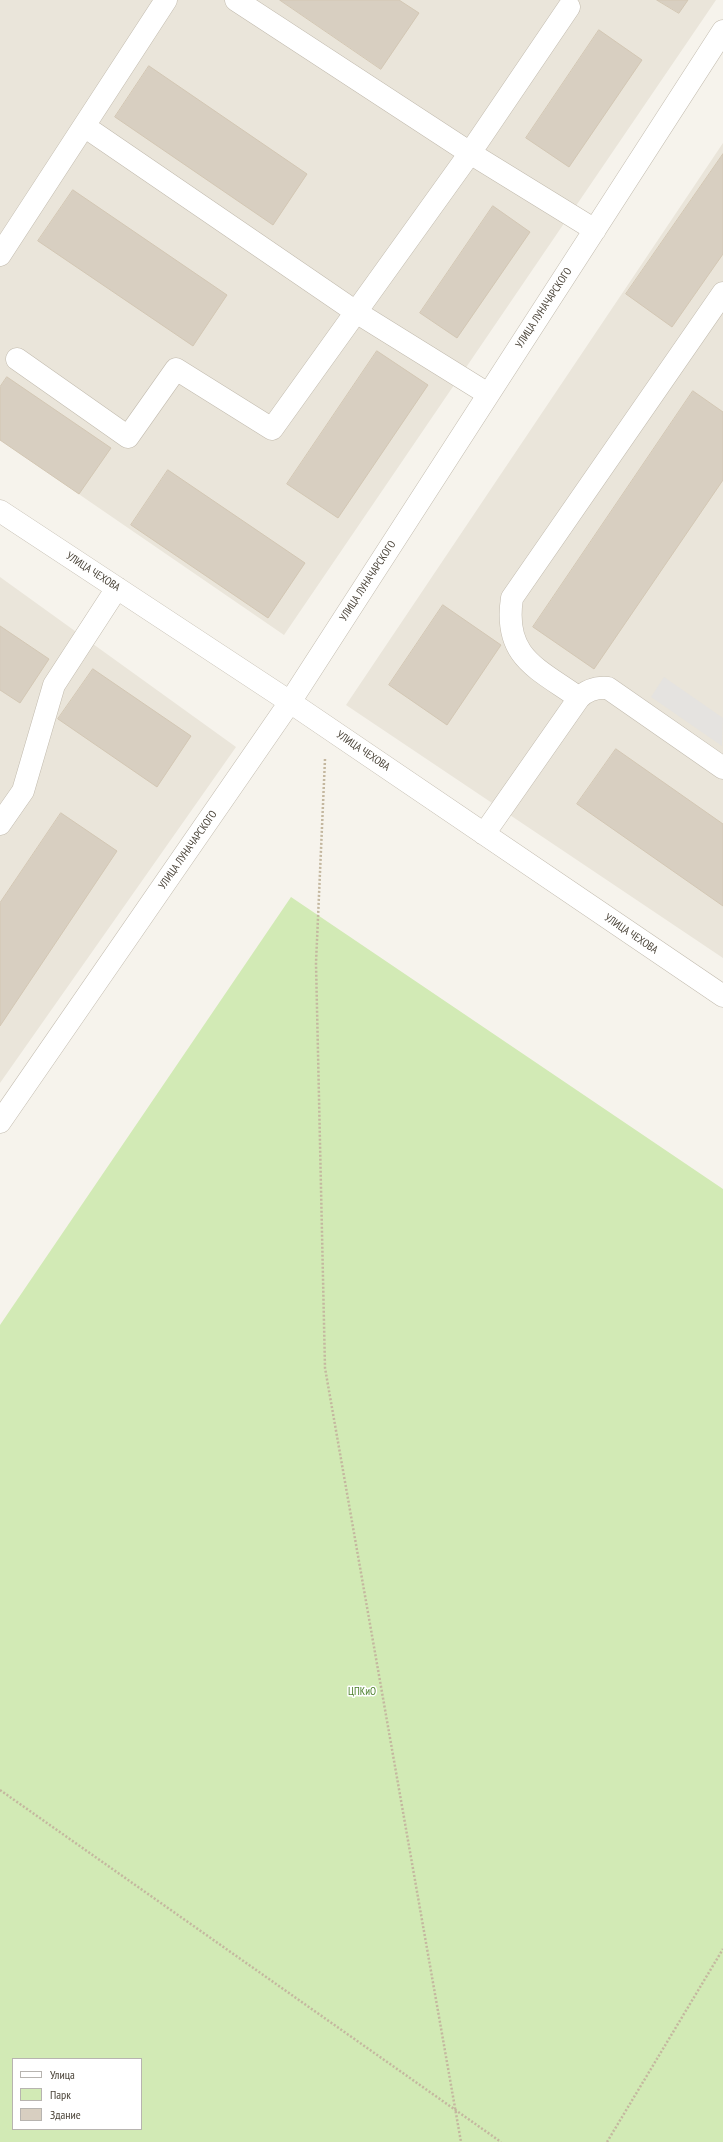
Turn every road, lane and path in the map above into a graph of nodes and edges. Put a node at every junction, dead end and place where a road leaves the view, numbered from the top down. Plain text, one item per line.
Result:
1 (166, 0) edge
2 (236, 0) edge
3 (570, 7) dead end
4 (723, 31) edge
5 (84, 126) junction
6 (470, 153) junction
7 (595, 230) junction
8 (1, 252) edge
9 (723, 293) edge
10 (356, 312) junction
11 (17, 359) dead end
12 (488, 394) junction
13 (0, 511) edge
14 (117, 588) junction
15 (579, 698) junction
16 (290, 702) junction
17 (326, 727) junction
18 (723, 768) edge
19 (0, 824) edge
20 (484, 834) junction
21 (723, 996) edge
22 (0, 1122) edge
23 (0, 1790) edge
24 (723, 1948) edge
25 (455, 2109) junction
26 (461, 2142) edge
27 (501, 2142) edge
28 (607, 2142) edge

1 - 5 street
2 - 6 street
3 - 6 street
4 - 7 street, УЛИЦА ЛУНАЧАРСКОГО
5 - 8 street
5 - 10 street
6 - 7 street
6 - 10 street
7 - 12 street, УЛИЦА ЛУНАЧАРСКОГО
9 - 15 street
10 - 11 street
10 - 12 street
12 - 16 street, УЛИЦА ЛУНАЧАРСКОГО
13 - 14 street, УЛИЦА ЧЕХОВА
14 - 16 street, УЛИЦА ЧЕХОВА
14 - 19 street
15 - 18 street
15 - 20 street
16 - 17 street, УЛИЦА ЧЕХОВА
16 - 22 street, УЛИЦА ЛУНАЧАРСКОГО
17 - 20 street, УЛИЦА ЧЕХОВА
17 - 25 path
20 - 21 street, УЛИЦА ЧЕХОВА
23 - 25 path
24 - 28 path
25 - 26 path
25 - 27 path

